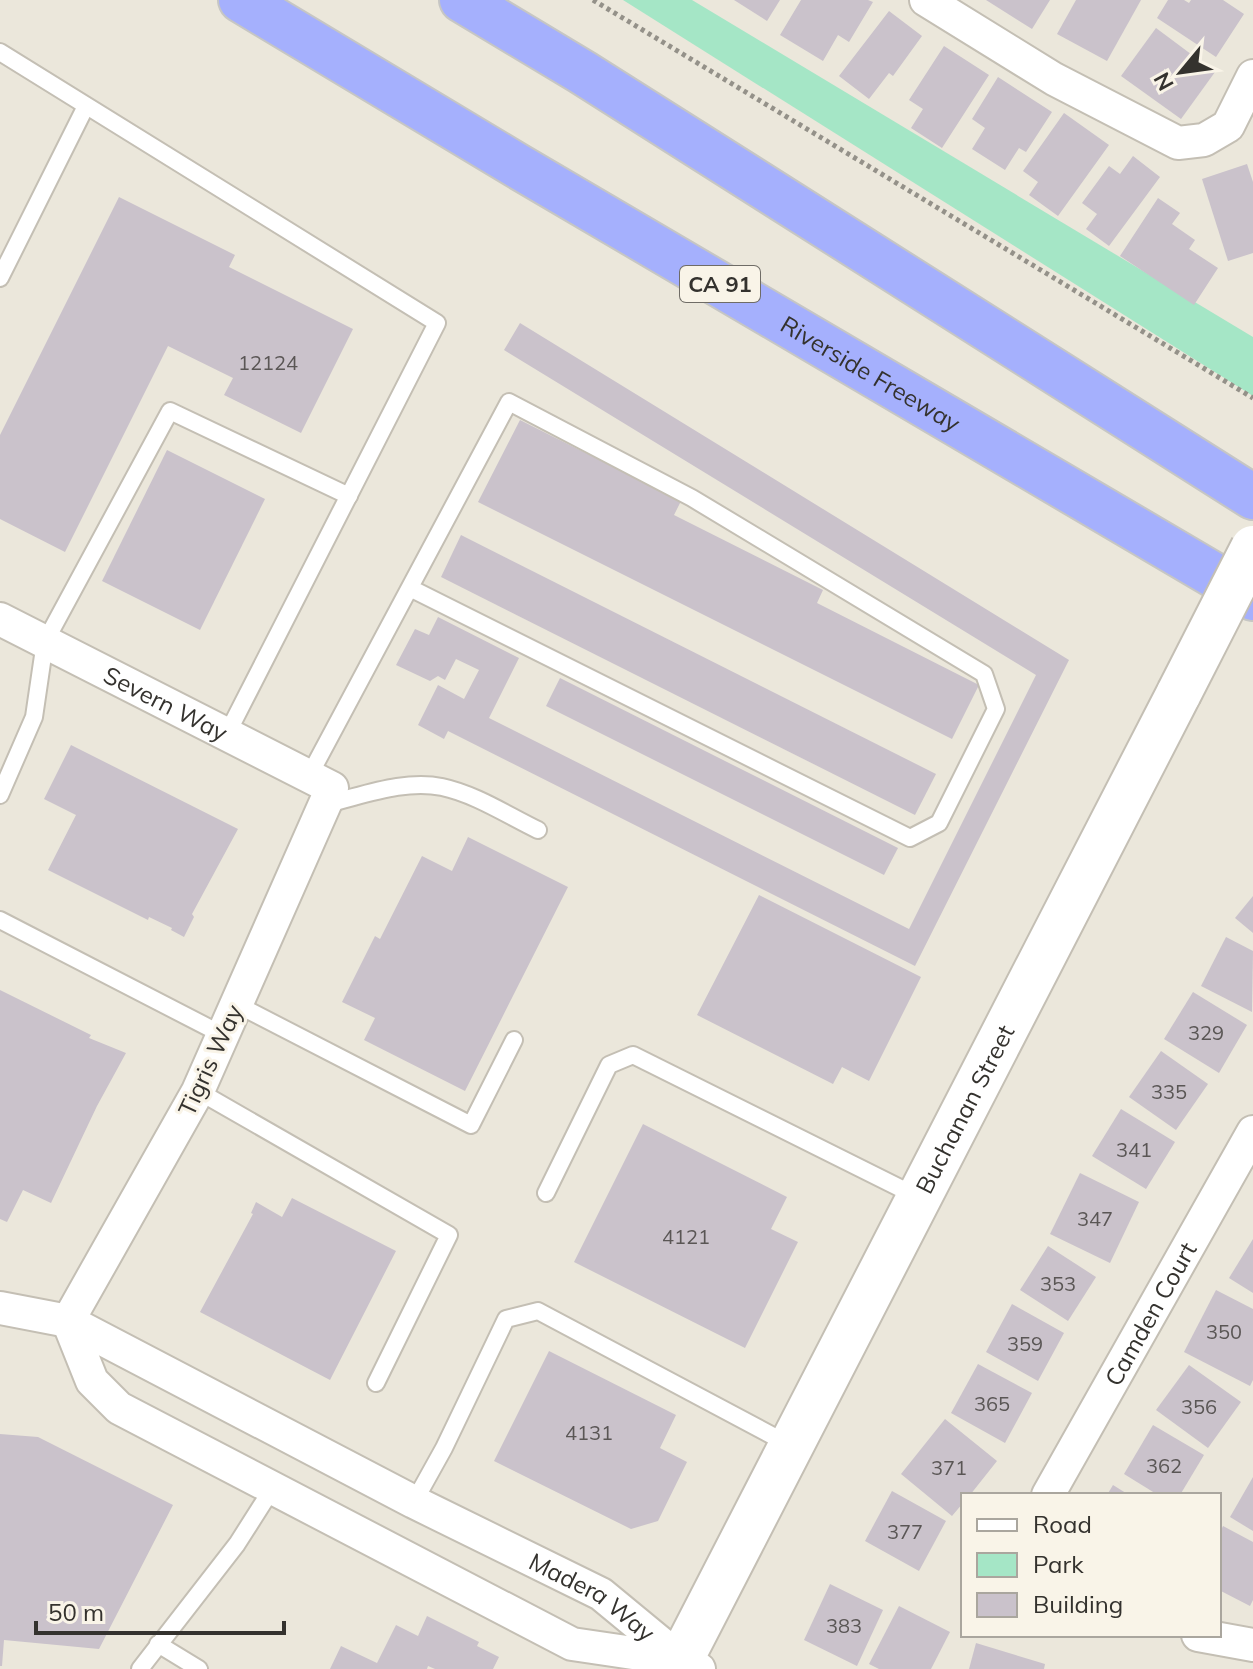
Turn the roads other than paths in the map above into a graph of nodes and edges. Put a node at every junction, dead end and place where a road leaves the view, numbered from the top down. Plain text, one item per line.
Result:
1 (241, 0) edge
2 (462, 0) edge
3 (926, 0) edge
4 (0, 52) edge
5 (1253, 76) edge
6 (86, 106) junction
7 (0, 278) edge
8 (349, 496) junction
9 (1253, 497) edge
10 (1253, 548) edge
11 (410, 588) junction
12 (1253, 598) edge
13 (0, 619) edge
14 (45, 642) junction
15 (227, 734) junction
16 (322, 790) junction
17 (0, 795) edge
18 (538, 830) dead end
19 (0, 920) edge
20 (236, 1004) junction
21 (223, 1035) junction
22 (514, 1040) dead end
23 (198, 1091) junction
24 (1253, 1132) edge
25 (546, 1193) dead end
26 (919, 1198) junction
27 (0, 1308) edge
28 (68, 1321) junction
29 (376, 1383) dead end
30 (791, 1446) junction
31 (272, 1489) junction
32 (1049, 1493) edge
33 (414, 1502) junction
34 (1209, 1637) edge
35 (158, 1644) junction
36 (1253, 1645) edge
37 (685, 1666) edge
38 (140, 1669) edge
39 (199, 1669) edge

1 - 12 highway, Riverside Freeway / CA 91
2 - 9 highway
3 - 5 street
4 - 6 lane
6 - 7 lane
6 - 8 lane
8 - 14 lane
8 - 15 lane
10 - 26 street, Buchanan Street, bridge
11 - 11 lane
11 - 16 lane
13 - 14 street, Severn Way
14 - 15 street, Severn Way
14 - 17 lane
15 - 16 street, Severn Way
16 - 18 lane
16 - 20 street, Tigris Way
19 - 21 lane
20 - 21 street, Tigris Way
20 - 22 lane
21 - 23 street, Tigris Way
23 - 28 street, Tigris Way
23 - 29 lane
24 - 32 street, Camden Court
25 - 26 lane
26 - 30 street, Buchanan Street
27 - 28 street, Madera Way
28 - 31 street, Madera Way
28 - 33 street, Madera Way
30 - 33 lane
30 - 37 street, Buchanan Street
31 - 35 lane
31 - 37 street, Madera Way
33 - 37 street, Madera Way
34 - 36 street
35 - 38 lane
35 - 39 lane

